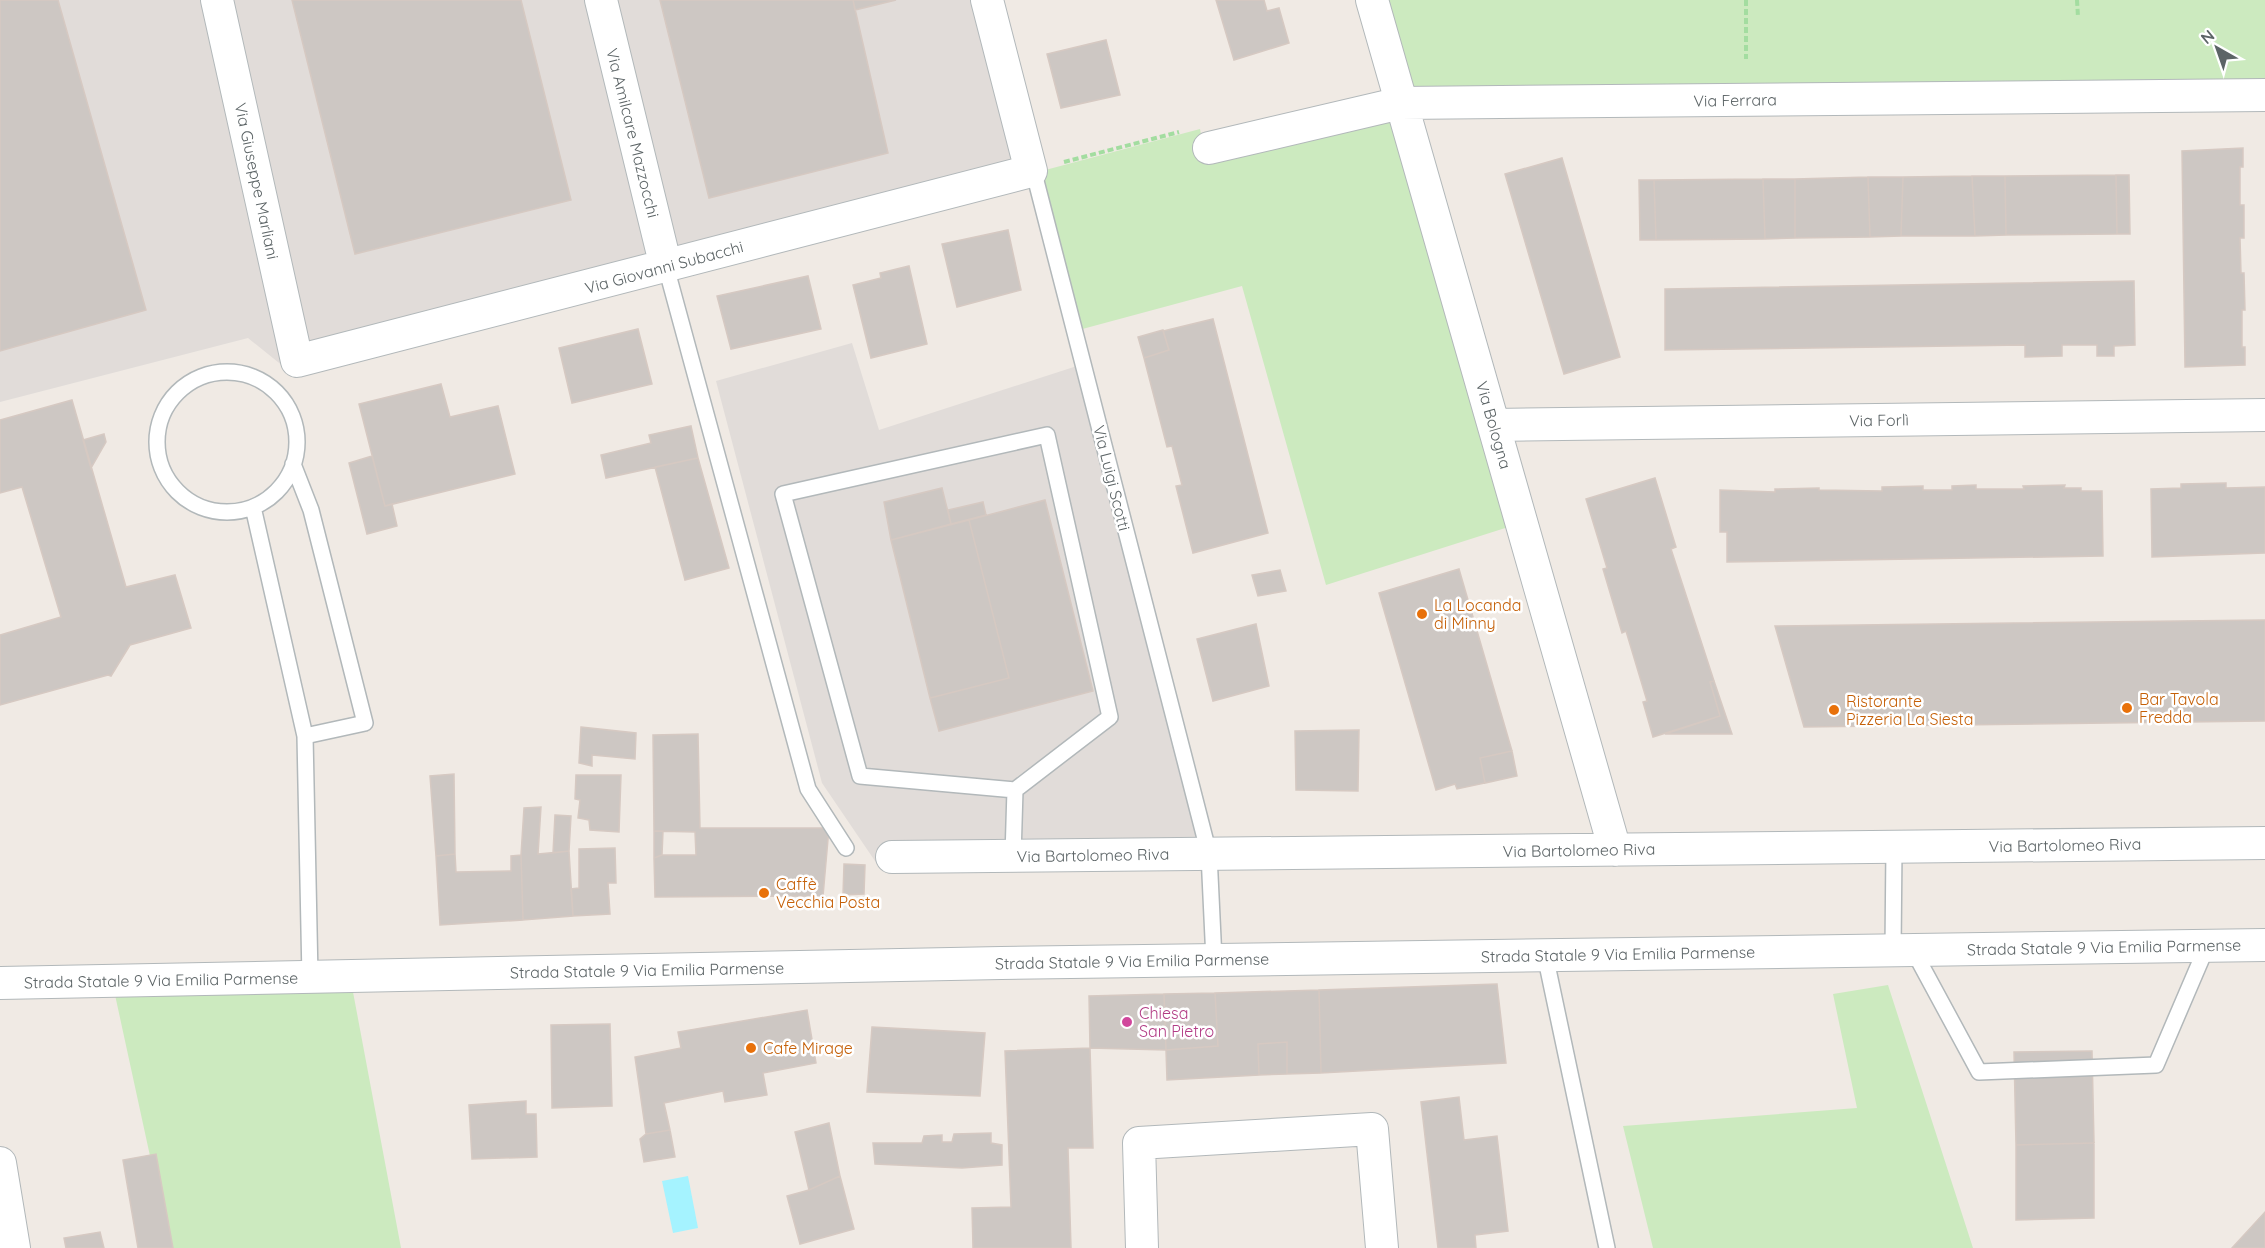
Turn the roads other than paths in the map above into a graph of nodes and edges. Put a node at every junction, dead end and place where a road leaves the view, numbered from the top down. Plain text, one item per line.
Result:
1 (217, 0) edge
2 (601, 0) edge
3 (987, 0) edge
4 (1372, 0) edge
5 (2265, 95) edge
6 (1401, 103) junction
7 (1209, 148) road end
8 (1031, 171) junction
9 (666, 267) junction
10 (297, 361) joint
11 (2265, 415) edge
12 (1494, 425) junction
13 (293, 464) junction
14 (253, 507) junction
15 (305, 736) junction
16 (1016, 790) junction
17 (2265, 843) edge
18 (1893, 847) junction
19 (846, 848) dead end
20 (1615, 850) junction
21 (1209, 854) junction
22 (1013, 856) junction
23 (892, 857) dead end
24 (2265, 945) edge
25 (2207, 946) junction
26 (1903, 950) junction
27 (1545, 956) junction
28 (1214, 960) junction
29 (310, 977) junction
30 (0, 983) edge
31 (0, 1163) edge
32 (14, 1248) edge
33 (1142, 1248) edge
34 (1382, 1248) edge
35 (1607, 1248) edge

1 - 10 street, Via Giuseppe Marliani
2 - 9 street, Via Amilcare Mazzocchi
3 - 8 street, Via Luigi Scotti
4 - 6 street, Via Bologna
5 - 6 street, Via Ferrara
6 - 7 street, Via Ferrara
6 - 12 street, Via Bologna
8 - 9 street, Via Giovanni Subacchi
8 - 21 lane, Via Luigi Scotti
9 - 10 street, Via Giovanni Subacchi
9 - 19 lane
11 - 12 street, Via Forlì
12 - 20 street, Via Bologna
13 - 14 lane
13 - 14 lane
13 - 15 lane
14 - 15 lane
15 - 29 lane
16 - 16 lane
16 - 22 lane
17 - 18 street, Via Bartolomeo Riva
18 - 20 street, Via Bartolomeo Riva
18 - 26 lane
20 - 21 street, Via Bartolomeo Riva
21 - 22 street, Via Bartolomeo Riva
21 - 28 lane, Via Luigi Scotti
22 - 23 street, Via Bartolomeo Riva
24 - 25 street, Strada Statale 9 Via Emilia Parmense
25 - 26 street, Strada Statale 9 Via Emilia Parmense
25 - 26 lane
26 - 27 street, Strada Statale 9 Via Emilia Parmense
27 - 28 street, Strada Statale 9 Via Emilia Parmense
27 - 35 lane
28 - 29 street, Strada Statale 9 Via Emilia Parmense
29 - 30 street, Strada Statale 9 Via Emilia Parmense
31 - 32 street
33 - 34 street

